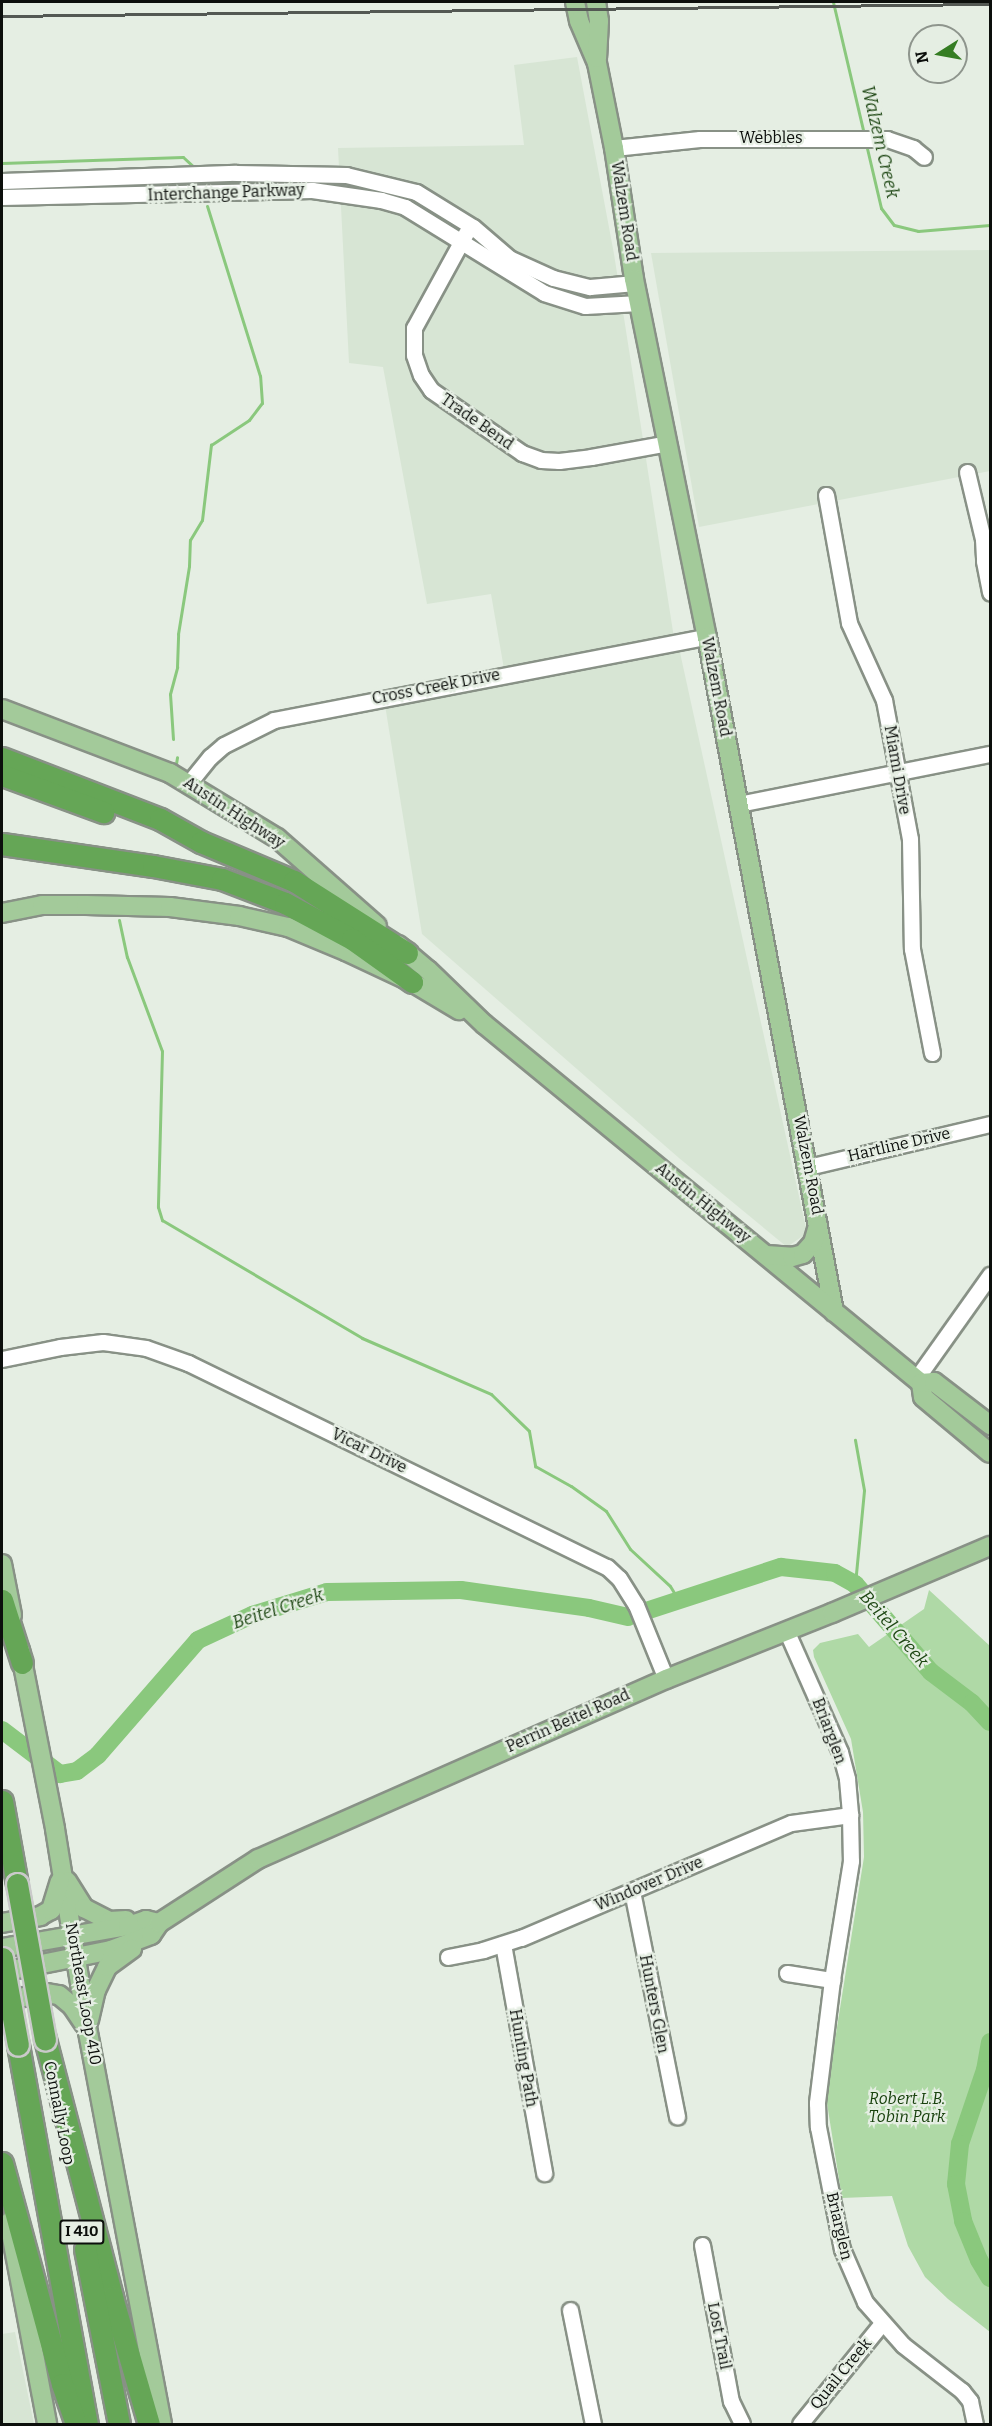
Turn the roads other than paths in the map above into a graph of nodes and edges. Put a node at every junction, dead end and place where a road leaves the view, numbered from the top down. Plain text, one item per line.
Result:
1 (566, 2) edge
2 (575, 2) edge
3 (598, 3) edge
4 (579, 21) junction
5 (597, 63) junction
6 (614, 148) junction
7 (924, 157) dead end
8 (2, 181) edge
9 (2, 197) edge
10 (470, 226) junction
11 (461, 241) junction
12 (635, 283) junction
13 (639, 303) junction
14 (668, 443) junction
15 (968, 472) dead end
16 (826, 495) dead end
17 (987, 538) edge
18 (990, 592) edge
19 (707, 637) junction
20 (2, 709) edge
21 (990, 754) edge
22 (2, 758) edge
23 (897, 771) junction
24 (2, 775) edge
25 (188, 784) junction
26 (739, 804) junction
27 (201, 842) junction
28 (2, 844) edge
29 (2, 913) edge
30 (407, 953) junction
31 (412, 982) junction
32 (484, 1024) junction
33 (932, 1053) dead end
34 (990, 1124) edge
35 (808, 1167) junction
36 (819, 1224) junction
37 (766, 1255) junction
38 (990, 1275) edge
39 (834, 1312) junction
40 (2, 1359) edge
41 (918, 1381) junction
42 (990, 1425) edge
43 (990, 1453) edge
44 (990, 1545) edge
45 (2, 1564) edge
46 (2, 1600) edge
47 (786, 1630) junction
48 (22, 1663) junction
49 (666, 1679) junction
50 (2, 1801) edge
51 (850, 1815) junction
52 (63, 1874) junction
53 (632, 1891) junction
54 (2, 1923) edge
55 (152, 1926) junction
56 (72, 1936) junction
57 (503, 1944) junction
58 (2, 1948) edge
59 (448, 1957) dead end
60 (2, 1958) edge
61 (76, 1958) junction
62 (2, 1972) edge
63 (787, 1973) dead end
64 (832, 1980) junction
65 (2, 2001) edge
66 (87, 2027) junction
67 (45, 2039) junction
68 (677, 2117) dead end
69 (2, 2163) edge
70 (544, 2173) dead end
71 (2, 2182) edge
72 (702, 2246) dead end
73 (570, 2310) dead end
74 (882, 2323) junction
75 (47, 2424) edge
76 (76, 2424) edge
77 (87, 2424) edge
78 (119, 2424) edge
79 (149, 2424) edge
80 (162, 2424) edge
81 (593, 2424) edge
82 (742, 2424) edge
83 (800, 2424) edge
84 (975, 2424) edge

1 - 4 main road
2 - 4 main road, Walzem Road
3 - 5 main road, Walzem Road
4 - 5 main road, Walzem Road
5 - 6 main road, Walzem Road
6 - 7 street, Webbles
6 - 12 main road, Walzem Road
8 - 10 street, Interchange Parkway
9 - 11 street, Interchange Parkway
10 - 11 street, Trade Bend
10 - 12 street, Interchange Parkway
11 - 13 street, Interchange Parkway
11 - 14 street, Trade Bend
12 - 13 main road, Walzem Road
13 - 14 main road, Walzem Road
14 - 19 main road, Walzem Road
15 - 17 street
16 - 23 street, Miami Drive
17 - 18 street
19 - 25 street, Cross Creek Drive
19 - 26 main road, Walzem Road
20 - 25 main road, Austin Highway
21 - 23 street
22 - 27 highway
23 - 26 street
23 - 33 street, Miami Drive
24 - 27 highway
25 - 30 main road, Austin Highway
26 - 35 main road, Walzem Road
27 - 30 highway
28 - 31 highway
29 - 31 main road, Austin Highway
30 - 32 main road, Austin Highway
31 - 32 main road, Austin Highway
32 - 37 main road, Austin Highway
34 - 35 street, Hartline Drive
35 - 36 main road, Walzem Road
36 - 37 main road
36 - 39 main road, Walzem Road
37 - 39 main road, Austin Highway
38 - 41 street
39 - 41 main road, Austin Highway
40 - 49 street, Vicar Drive
41 - 42 main road, Austin Highway
41 - 43 main road, Austin Highway
44 - 47 main road, Perrin Beitel Road
45 - 48 main road, Northeast Loop 410
46 - 48 highway
47 - 49 main road, Perrin Beitel Road
47 - 51 street, Briarglen
48 - 52 main road, Northeast Loop 410
49 - 55 main road, Perrin Beitel Road
50 - 67 highway, Connally Loop / I 410, bridge
51 - 53 street, Windover Drive
51 - 64 street, Briarglen
52 - 54 main road
52 - 55 main road
52 - 56 main road, Northeast Loop 410
53 - 57 street, Windover Drive
53 - 68 street, Hunters Glen
55 - 56 main road, Perrin Beitel Road
55 - 61 main road, Perrin Beitel Road
55 - 66 main road
56 - 58 main road, Perrin Beitel Road
56 - 61 main road, Northeast Loop 410
57 - 59 street, Windover Drive
57 - 70 street, Hunting Path
60 - 77 highway, Connally Loop / I 410, bridge
61 - 62 main road, Perrin Beitel Road
61 - 66 main road, Northeast Loop 410
63 - 64 street
64 - 74 street, Briarglen
65 - 66 main road
66 - 80 main road, Northeast Loop 410
67 - 78 highway, Connally Loop / I 410
67 - 79 highway
69 - 76 highway
71 - 75 main road
72 - 82 street, Lost Trail
73 - 81 street
74 - 83 street, Quail Creek
74 - 84 street, Briarglen

